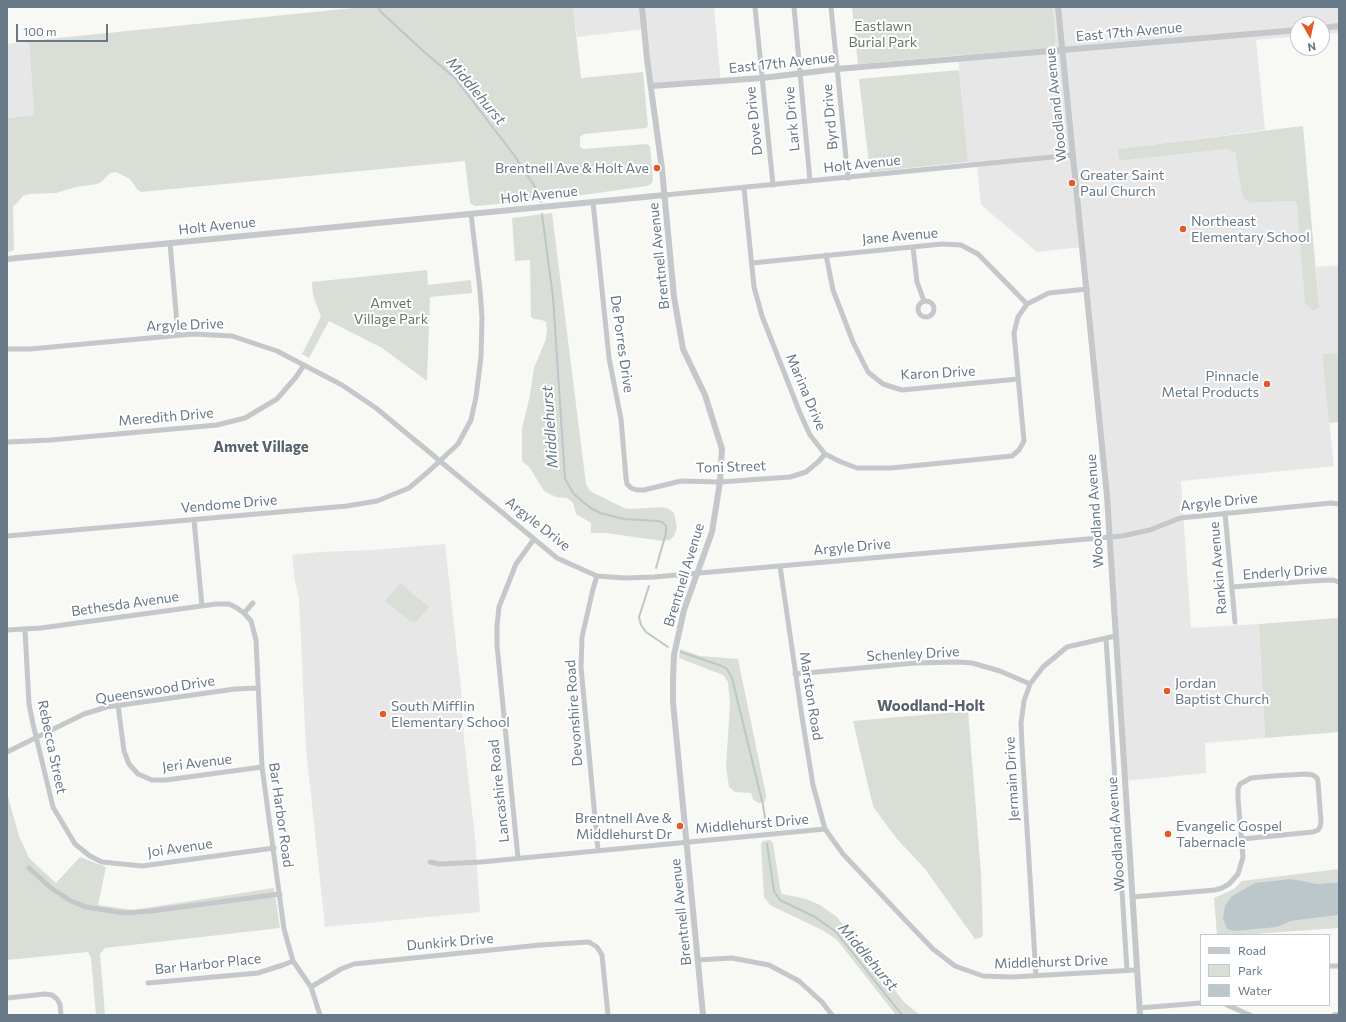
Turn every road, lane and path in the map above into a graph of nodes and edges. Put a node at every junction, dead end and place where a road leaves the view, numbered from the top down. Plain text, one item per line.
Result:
1 (642, 7) edge
2 (755, 7) edge
3 (794, 7) edge
4 (831, 7) edge
5 (1058, 7) edge
6 (1290, 31) edge
7 (1062, 50) junction
8 (837, 69) junction
9 (800, 73) junction
10 (762, 78) junction
11 (651, 86) junction
12 (1073, 155) junction
13 (848, 178) junction
14 (810, 181) junction
15 (773, 185) junction
16 (744, 188) junction
17 (665, 195) junction
18 (593, 202) junction
19 (472, 214) junction
20 (170, 243) junction
21 (913, 247) junction
22 (826, 255) junction
23 (7, 259) edge
24 (752, 263) junction
25 (1087, 289) junction
26 (924, 302) dead end
27 (1027, 304) junction
28 (178, 335) junction
29 (7, 349) edge
30 (304, 365) junction
31 (1018, 379) junction
32 (7, 442) edge
33 (825, 454) junction
34 (440, 461) junction
35 (720, 482) junction
36 (631, 488) joint
37 (1339, 504) edge
38 (1225, 513) junction
39 (194, 520) junction
40 (7, 536) edge
41 (1109, 537) junction
42 (534, 539) junction
43 (780, 566) junction
44 (698, 573) junction
45 (597, 576) junction
46 (1339, 582) edge
47 (1232, 587) junction
48 (253, 603) dead end
49 (202, 606) junction
50 (244, 613) junction
51 (1235, 622) dead end
52 (7, 630) edge
53 (25, 630) junction
54 (1115, 636) junction
55 (1106, 638) junction
56 (795, 674) junction
57 (1030, 684) junction
58 (258, 688) junction
59 (118, 705) junction
60 (36, 737) junction
61 (7, 752) edge
62 (262, 767) junction
63 (825, 829) junction
64 (1242, 838) junction
65 (686, 842) junction
66 (274, 848) junction
67 (598, 850) junction
68 (90, 856) joint
69 (518, 858) junction
70 (430, 862) dead end
71 (29, 868) dead end
72 (280, 894) junction
73 (1132, 897) junction
74 (698, 960) junction
75 (293, 961) junction
76 (1127, 970) junction
77 (1136, 970) junction
78 (1036, 976) junction
79 (148, 983) dead end
80 (311, 987) junction
81 (7, 998) edge
82 (1200, 1003) edge
83 (1230, 1006) edge
84 (1139, 1008) junction
85 (1339, 1014) edge
86 (61, 1015) edge
87 (320, 1015) edge
88 (608, 1015) edge
89 (703, 1015) edge
90 (832, 1015) edge
91 (1140, 1015) edge
92 (1250, 1015) edge
93 (1334, 1015) edge

1 - 11 street, Brentnell Avenue
2 - 10 street, Dove Drive
3 - 9 street, Lark Drive
4 - 8 street, Byrd Drive
5 - 7 street, Woodland Avenue
6 - 7 street, East 17th Avenue
7 - 8 street, East 17th Avenue
7 - 12 street, Woodland Avenue
8 - 9 street, East 17th Avenue
8 - 13 street, Byrd Drive
9 - 10 street, East 17th Avenue
9 - 14 street, Lark Drive
10 - 11 street, East 17th Avenue
10 - 15 street, Dove Drive
11 - 17 street, Brentnell Avenue
12 - 13 street, Holt Avenue
12 - 25 street, Woodland Avenue
13 - 14 street, Holt Avenue
14 - 15 street, Holt Avenue
15 - 16 street, Holt Avenue
16 - 17 street, Holt Avenue
16 - 24 street, Marina Drive
17 - 18 street, Holt Avenue
17 - 35 street, Brentnell Avenue
18 - 19 street, Holt Avenue
18 - 36 street, De Porres Drive
19 - 20 street, Holt Avenue
19 - 34 street, Vendome Drive
20 - 23 street, Holt Avenue
20 - 28 street
21 - 22 street, Jane Avenue
21 - 26 street
21 - 27 street, Jane Avenue
22 - 24 street, Jane Avenue
22 - 31 street, Karon Drive
24 - 33 street, Marina Drive
25 - 27 street
25 - 41 street, Woodland Avenue
27 - 31 street
28 - 29 street, Argyle Drive
28 - 30 street, Argyle Drive
30 - 32 street, Meredith Drive
30 - 34 street, Argyle Drive
31 - 33 street, Marina Drive
33 - 35 street, Toni Street
34 - 39 street, Vendome Drive
34 - 42 street, Argyle Drive
35 - 36 street, Toni Street
35 - 44 street, Brentnell Avenue
37 - 38 street, Argyle Drive
38 - 41 street, Argyle Drive
38 - 47 street, Rankin Avenue
39 - 40 street, Vendome Drive
39 - 49 street
41 - 43 street, Argyle Drive
41 - 54 street, Woodland Avenue
42 - 45 street, Argyle Drive
42 - 69 street, Lancashire Road
43 - 44 street, Argyle Drive
43 - 56 street, Marston Road
44 - 45 street, Argyle Drive
44 - 65 street, Brentnell Avenue
45 - 67 street, Devonshire Road
46 - 47 street, Enderly Drive
47 - 51 street, Rankin Avenue
48 - 50 street
49 - 50 street, Bethesda Avenue
49 - 53 street, Bethesda Avenue
50 - 58 street, Bar Harbor Road
52 - 53 street, Bethesda Avenue
53 - 60 street, Rebecca Street
54 - 55 street, Jermain Drive
54 - 73 street, Woodland Avenue
55 - 57 street, Jermain Drive
55 - 76 street
56 - 57 street, Schenley Drive
56 - 63 street, Marston Road
57 - 78 street, Jermain Drive
58 - 59 street, Queenswood Drive
58 - 62 street, Bar Harbor Road
59 - 60 street, Queenswood Drive
59 - 62 street, Jeri Avenue
60 - 61 street, Queenswood Drive
60 - 68 street, Rebecca Street
62 - 66 street, Bar Harbor Road
63 - 65 street, Middlehurst Drive
63 - 78 street, Middlehurst Drive
64 - 64 street
64 - 73 street
65 - 67 street, Middlehurst Drive
65 - 74 street, Brentnell Avenue
66 - 68 street, Joi Avenue
66 - 72 street, Bar Harbor Road
67 - 69 street, Middlehurst Drive
69 - 70 street, Middlehurst Drive
71 - 72 street
72 - 75 street, Bar Harbor Road
73 - 77 street, Woodland Avenue
74 - 89 street, Brentnell Avenue
74 - 90 street
75 - 79 street, Bar Harbor Place
75 - 80 street, Bar Harbor Road
76 - 77 street, Middlehurst Drive
76 - 78 street, Middlehurst Drive
77 - 84 street, Woodland Avenue
80 - 87 street, Bar Harbor Road
80 - 88 street, Dunkirk Drive
81 - 86 street
82 - 84 street
83 - 92 street
84 - 91 street, Woodland Avenue
85 - 93 street

